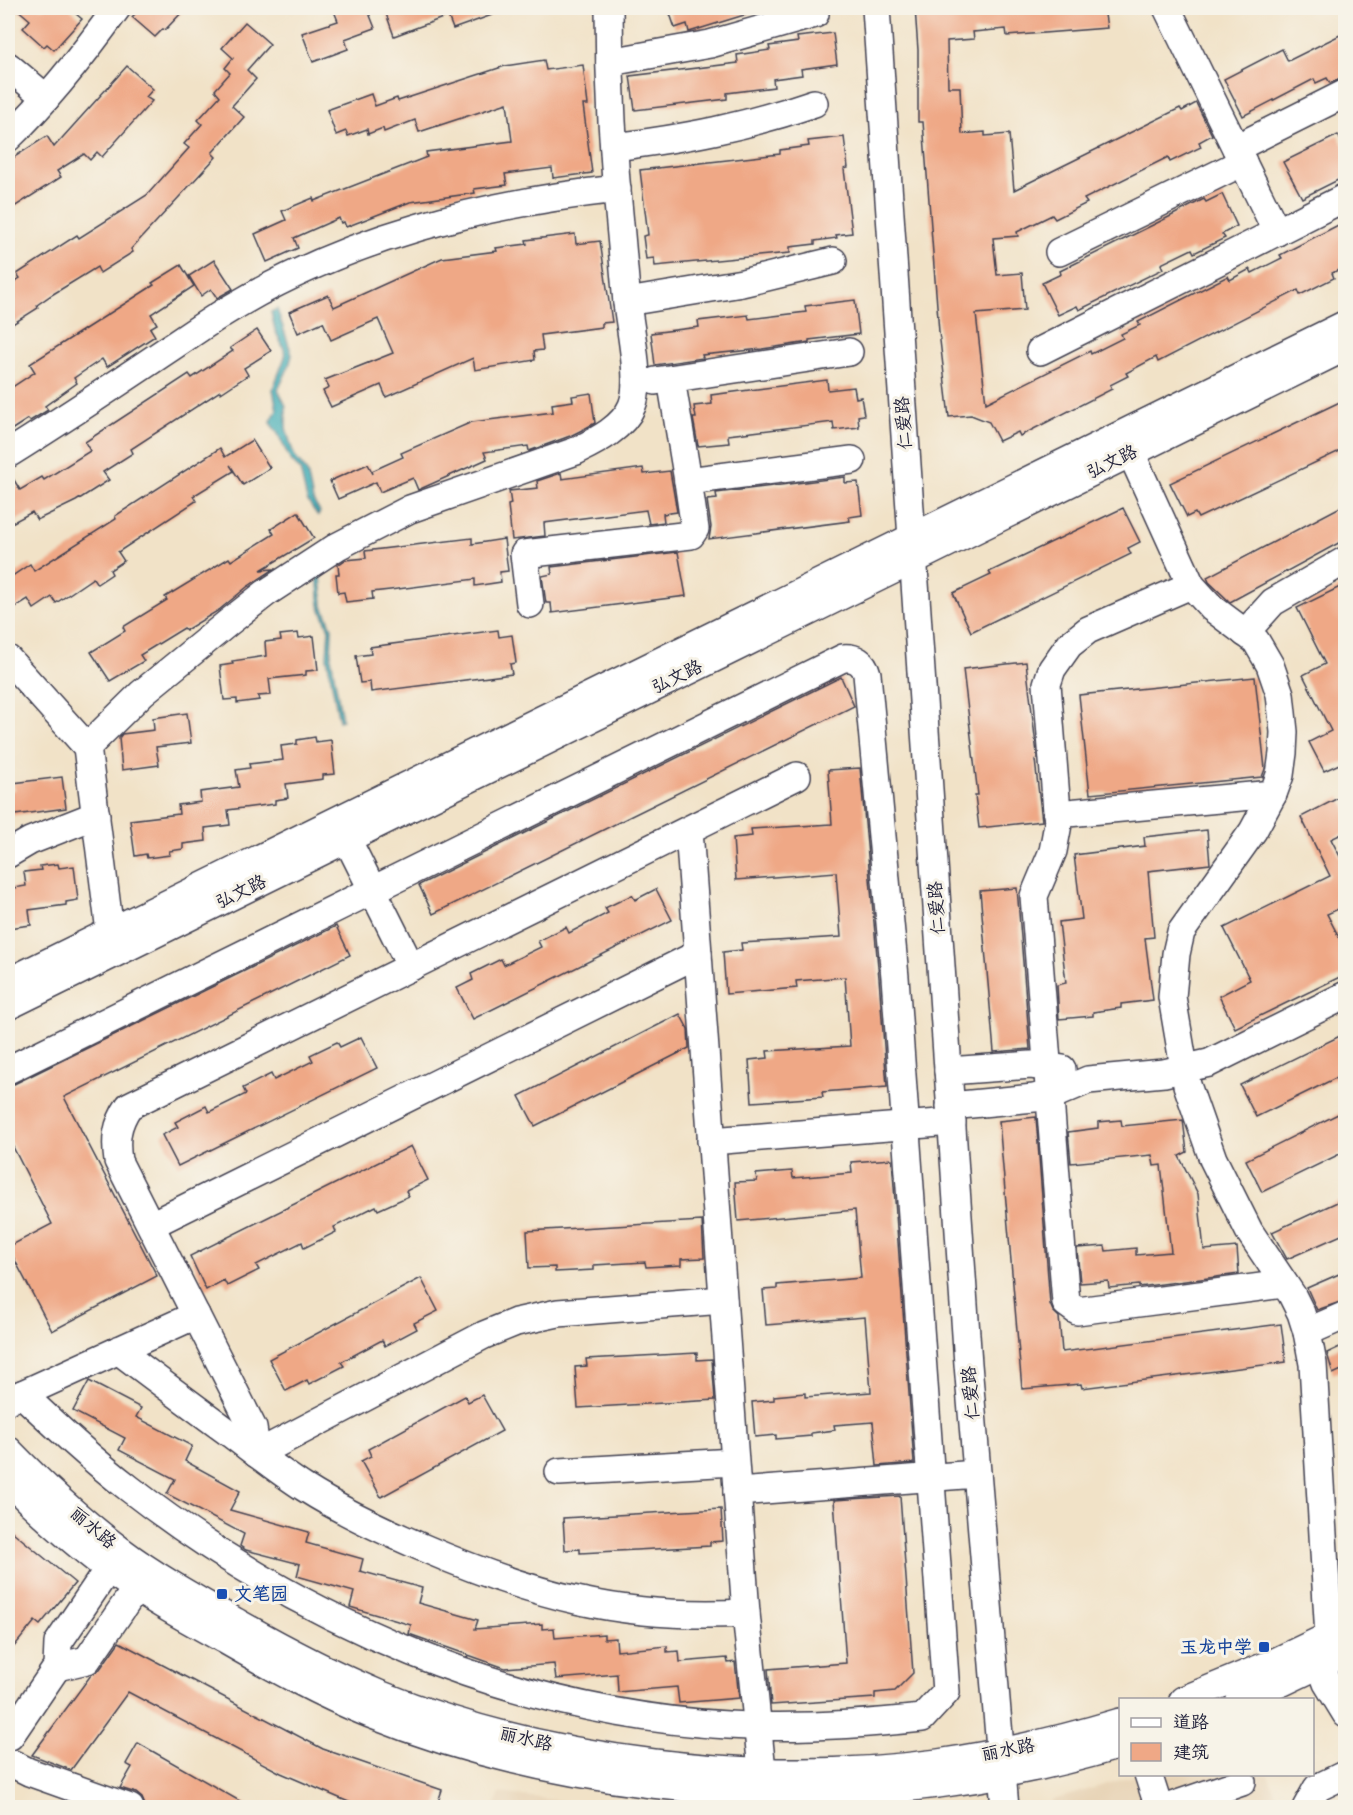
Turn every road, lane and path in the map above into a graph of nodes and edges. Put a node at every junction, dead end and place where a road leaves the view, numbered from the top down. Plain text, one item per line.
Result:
1 (117, 8) edge
2 (609, 8) edge
3 (876, 8) edge
4 (1167, 8) edge
5 (815, 14) dead end
6 (610, 62) junction
7 (8, 66) edge
8 (1346, 93) edge
9 (46, 98) junction
10 (814, 103) dead end
11 (8, 138) edge
12 (614, 147) junction
13 (1239, 155) junction
14 (617, 189) junction
15 (1346, 197) edge
16 (1277, 232) junction
17 (1059, 252) dead end
18 (833, 261) dead end
19 (627, 302) junction
20 (1346, 324) edge
21 (1346, 347) edge
22 (1040, 351) dead end
23 (849, 352) dead end
24 (672, 379) junction
25 (635, 384) junction
26 (1131, 453) junction
27 (8, 454) edge
28 (852, 460) dead end
29 (688, 481) junction
30 (912, 549) junction
31 (1346, 560) edge
32 (1191, 585) junction
33 (530, 604) dead end
34 (1245, 633) junction
35 (10, 666) edge
36 (87, 747) junction
37 (797, 776) dead end
38 (1273, 794) junction
39 (1057, 814) junction
40 (96, 815) junction
41 (689, 830) junction
42 (347, 839) junction
43 (8, 854) edge
44 (373, 890) junction
45 (110, 932) junction
46 (698, 954) junction
47 (411, 967) junction
48 (8, 982) edge
49 (1346, 995) edge
50 (8, 1006) edge
51 (1046, 1065) junction
52 (1184, 1068) junction
53 (8, 1070) edge
54 (948, 1071) junction
55 (1088, 1080) junction
56 (1048, 1095) junction
57 (951, 1114) junction
58 (906, 1126) junction
59 (711, 1141) junction
60 (151, 1225) junction
61 (1284, 1284) junction
62 (723, 1300) junction
63 (196, 1315) junction
64 (1346, 1315) edge
65 (1307, 1332) junction
66 (118, 1350) junction
67 (15, 1397) edge
68 (8, 1450) edge
69 (257, 1454) junction
70 (735, 1462) junction
71 (559, 1472) dead end
72 (977, 1474) junction
73 (931, 1477) junction
74 (8, 1480) edge
75 (737, 1492) junction
76 (108, 1569) junction
77 (136, 1587) junction
78 (746, 1613) junction
79 (1340, 1639) edge
80 (1320, 1664) junction
81 (57, 1667) junction
82 (1188, 1698) edge
83 (1244, 1698) edge
84 (1346, 1714) edge
85 (1119, 1722) edge
86 (758, 1726) junction
87 (9, 1735) edge
88 (1119, 1745) edge
89 (1001, 1763) junction
90 (10, 1767) edge
91 (762, 1770) junction
92 (1346, 1774) edge
93 (1149, 1776) edge
94 (1242, 1782) dead end
95 (779, 1800) edge
96 (130, 1808) edge
97 (1005, 1808) edge
98 (1159, 1808) edge
99 (1166, 1808) edge
100 (1306, 1808) edge

1 - 9 street
2 - 6 street
3 - 30 street, 仁爱路
4 - 13 street
5 - 6 street
6 - 12 street
7 - 9 street
8 - 13 street
9 - 11 street
10 - 12 street
12 - 14 street
13 - 16 street
13 - 17 street
14 - 19 street
14 - 27 street
15 - 16 street
16 - 22 street
18 - 19 street
19 - 25 street
20 - 30 street, 弘文路
21 - 26 street, 弘文路
23 - 24 street
24 - 25 street
24 - 29 street
25 - 36 street
26 - 30 street, 弘文路
26 - 32 street
28 - 29 street
29 - 33 street
30 - 42 street, 弘文路
30 - 45 street, 弘文路
30 - 54 street, 仁爱路
31 - 34 street
32 - 34 street
32 - 39 street
34 - 38 street
35 - 36 street
36 - 40 street
37 - 41 street
38 - 39 street
38 - 52 street
39 - 51 street
40 - 43 street
40 - 45 street
41 - 46 street
41 - 47 street
42 - 44 street
42 - 50 street, 弘文路
44 - 47 street
44 - 53 street
44 - 58 street
45 - 48 street, 弘文路
46 - 59 street
46 - 60 street
47 - 60 street
49 - 52 street
51 - 54 street
51 - 55 street
51 - 56 street
52 - 55 street
52 - 61 street
54 - 57 street, 仁爱路
55 - 56 street
56 - 57 street
56 - 61 street
57 - 58 street
57 - 72 street, 仁爱路
58 - 59 street
58 - 73 street
59 - 62 street
60 - 63 street
61 - 65 street
62 - 69 street
62 - 70 street
63 - 66 street
63 - 69 street
64 - 65 street
65 - 79 street
66 - 67 street
66 - 69 street
67 - 86 street
68 - 91 street, 丽水路
69 - 78 street
70 - 71 street
70 - 75 street
72 - 73 street
72 - 89 street, 仁爱路
73 - 75 street
73 - 86 street
74 - 76 street, 丽水路
75 - 78 street
76 - 77 street, 丽水路
76 - 81 street
77 - 81 street
77 - 95 street, 丽水路
78 - 86 street
79 - 80 street
79 - 82 street
80 - 83 street
80 - 84 street
81 - 87 street
85 - 89 street, 丽水路
86 - 91 street
87 - 90 street
88 - 89 street, 丽水路
89 - 91 street, 丽水路
89 - 95 street, 丽水路
89 - 97 street, 仁爱路
90 - 96 street
92 - 100 street
93 - 98 street
94 - 99 street

